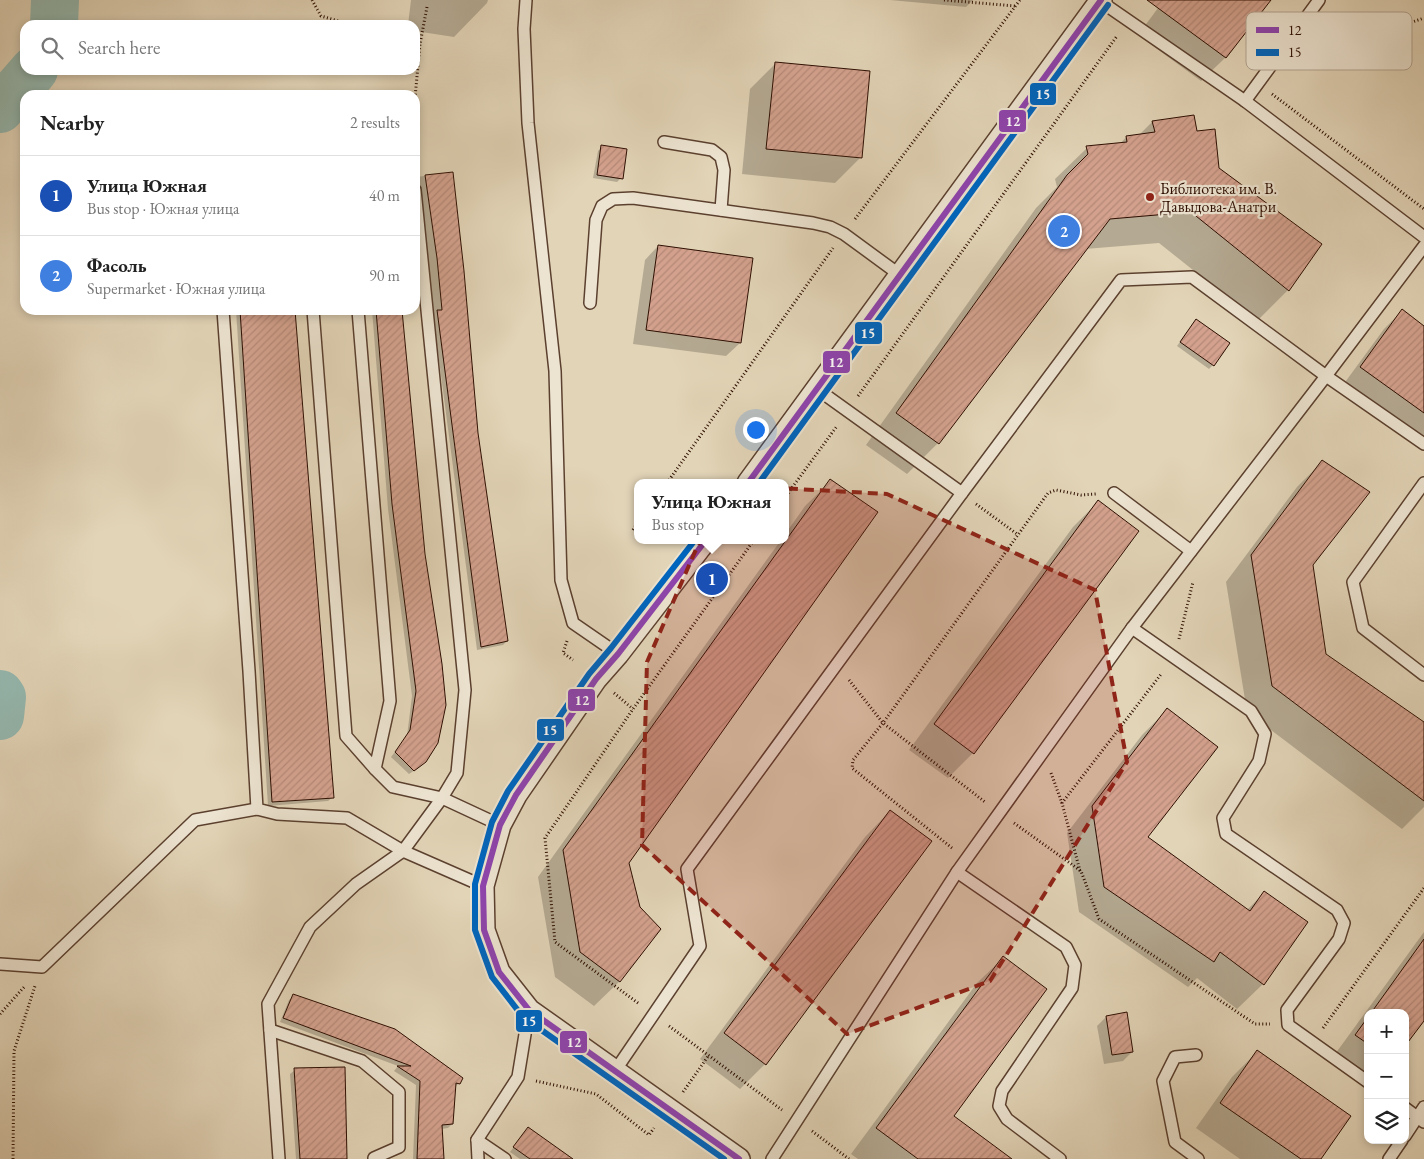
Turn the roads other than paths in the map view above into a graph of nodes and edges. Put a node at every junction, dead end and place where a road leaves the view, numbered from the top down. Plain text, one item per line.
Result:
1 (526, 0) edge
2 (1319, 0) edge
3 (1101, 1) edge
4 (1310, 12) edge
5 (1268, 70) edge
6 (1245, 100) junction
7 (664, 142) dead end
8 (721, 210) junction
9 (1424, 237) edge
10 (420, 240) edge
11 (1424, 246) edge
12 (900, 275) junction
13 (590, 303) dead end
14 (223, 315) edge
15 (313, 315) edge
16 (358, 315) edge
17 (1326, 376) junction
18 (817, 389) junction
19 (1424, 444) edge
20 (751, 479) edge
21 (1424, 483) edge
22 (962, 493) junction
23 (1114, 493) road end
24 (703, 544) edge
25 (1191, 551) junction
26 (1132, 628) junction
27 (618, 654) junction
28 (1424, 675) edge
29 (375, 769) junction
30 (442, 798) junction
31 (257, 809) junction
32 (500, 825) junction
33 (403, 851) junction
34 (957, 872) junction
35 (483, 886) junction
36 (0, 964) edge
37 (529, 1010) junction
38 (270, 1030) junction
39 (1196, 1055) dead end
40 (615, 1071) junction
41 (1364, 1079) edge
42 (1409, 1110) edge
43 (1422, 1116) edge
44 (1409, 1131) edge
45 (477, 1140) junction
46 (1399, 1144) edge
47 (374, 1158) dead end
48 (278, 1159) edge
49 (478, 1159) edge
50 (505, 1159) edge
51 (739, 1159) edge
52 (772, 1159) edge
53 (1060, 1159) edge
54 (1198, 1159) edge
55 (1389, 1159) edge

1 - 27 lane
2 - 4 lane
3 - 6 lane
3 - 12 street
5 - 6 lane
6 - 9 lane
7 - 8 lane
8 - 12 lane
8 - 13 lane
10 - 30 lane
11 - 17 lane
12 - 18 street
14 - 31 lane
15 - 29 lane
16 - 29 lane
17 - 19 lane
17 - 22 lane
17 - 25 lane
18 - 20 street
18 - 22 lane
21 - 28 lane
22 - 40 lane
23 - 25 lane
24 - 27 street
25 - 26 lane
26 - 34 lane
26 - 41 lane
27 - 32 street
29 - 30 lane
30 - 32 lane
30 - 33 lane
31 - 33 lane
31 - 36 lane
32 - 35 street
33 - 35 lane
33 - 38 lane
34 - 52 lane
34 - 53 lane
35 - 37 street
37 - 40 street
37 - 45 lane
38 - 47 lane
38 - 48 lane
39 - 54 lane
40 - 51 street
42 - 43 lane
43 - 44 lane
45 - 49 lane
45 - 50 lane
46 - 55 lane

